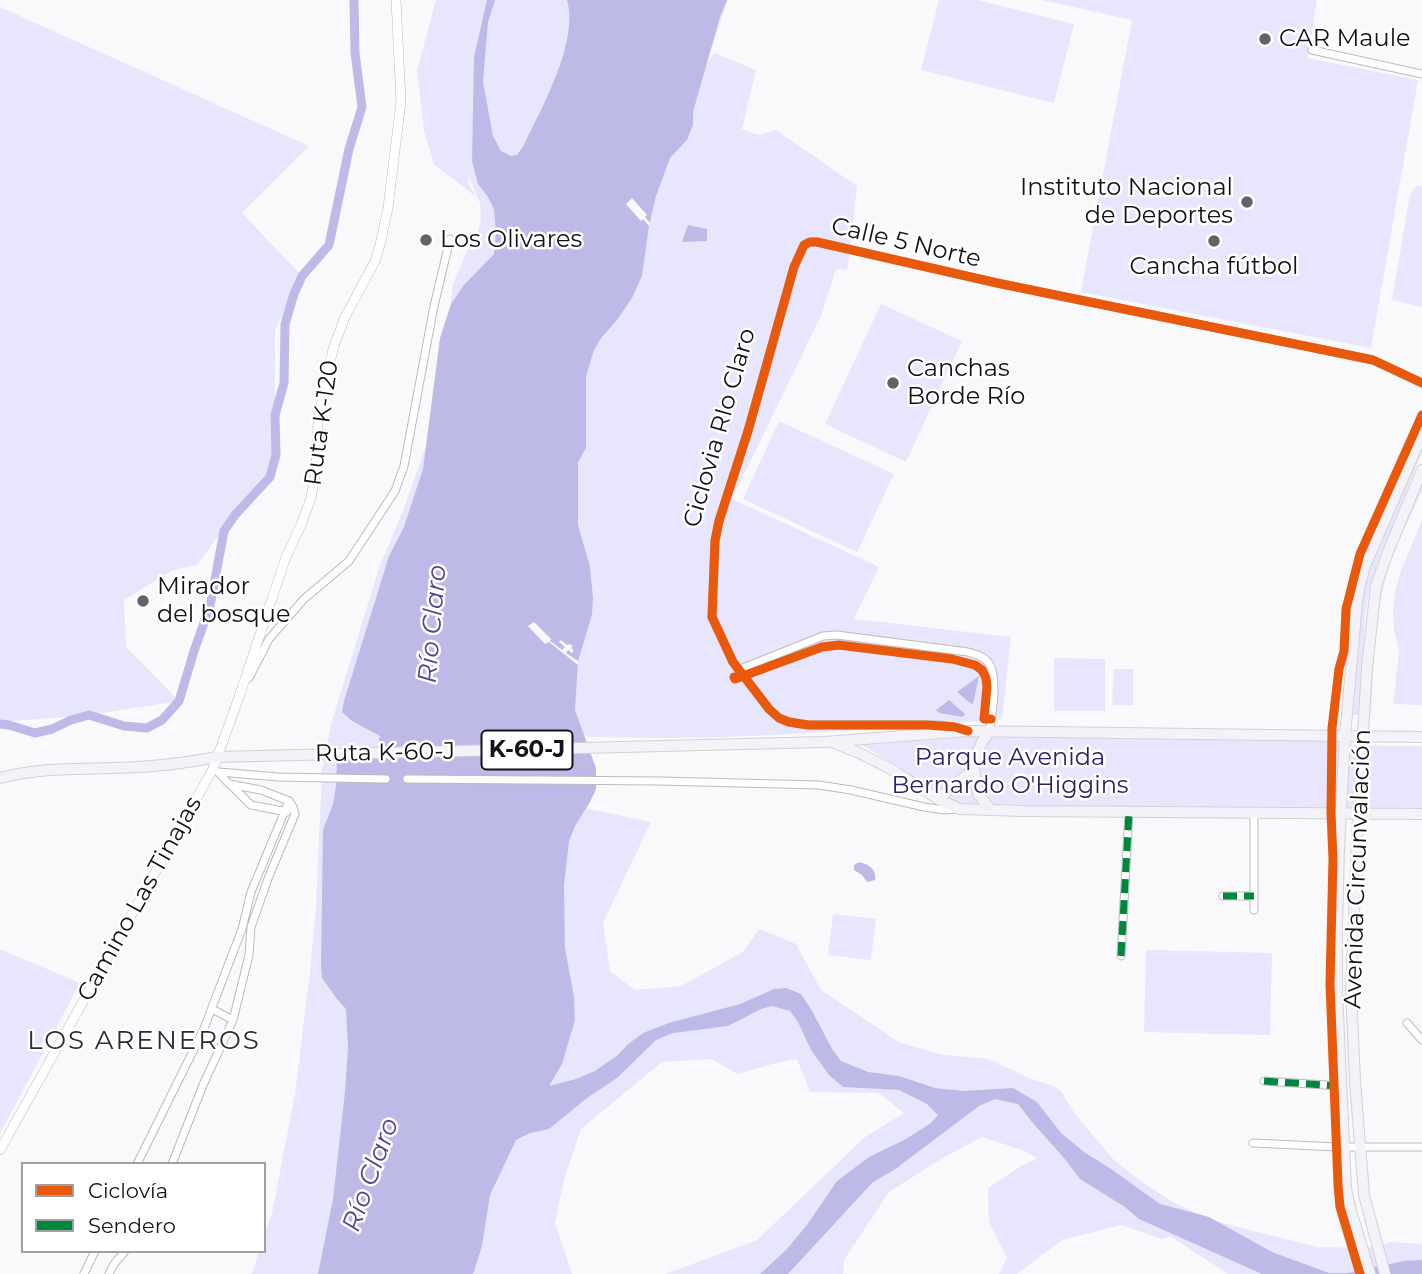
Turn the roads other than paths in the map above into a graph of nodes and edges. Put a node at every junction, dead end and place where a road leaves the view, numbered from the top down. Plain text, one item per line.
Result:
1 (396, 0) edge
2 (1312, 50) dead end
3 (1422, 74) edge
4 (450, 239) dead end
5 (1422, 383) edge
6 (1422, 435) edge
7 (1422, 470) edge
8 (738, 670) junction
9 (239, 697) junction
10 (968, 731) junction
11 (989, 732) junction
12 (1345, 736) junction
13 (1363, 736) junction
14 (1422, 737) edge
15 (819, 742) junction
16 (217, 757) junction
17 (974, 769) junction
18 (215, 771) junction
19 (0, 778) edge
20 (386, 779) dead end
21 (407, 779) dead end
22 (229, 784) junction
23 (938, 799) junction
24 (289, 801) junction
25 (924, 807) junction
26 (960, 809) junction
27 (991, 810) junction
28 (285, 811) junction
29 (1129, 812) junction
30 (1254, 813) junction
31 (1342, 813) junction
32 (1358, 813) junction
33 (295, 814) junction
34 (1422, 814) edge
35 (1223, 896) dead end
36 (1254, 896) junction
37 (1254, 910) dead end
38 (1121, 956) dead end
39 (212, 1009) junction
40 (233, 1020) junction
41 (1407, 1023) dead end
42 (1422, 1040) edge
43 (1265, 1081) dead end
44 (1341, 1086) junction
45 (1253, 1143) dead end
46 (1345, 1147) junction
47 (1360, 1147) junction
48 (1422, 1147) edge
49 (0, 1150) edge
50 (138, 1162) edge
51 (173, 1162) edge
52 (94, 1253) edge
53 (123, 1253) edge
54 (84, 1274) edge
55 (109, 1274) edge
56 (1370, 1274) edge
57 (1385, 1274) edge

1 - 9 street, Ruta K-120
2 - 3 street
4 - 9 street
5 - 8 street, Calle 5 Norte
6 - 12 main road, Avenida Circunvalación
7 - 13 main road, Avenida Circunvalación
8 - 10 street
8 - 11 street
9 - 16 street, Ruta K-120
10 - 11 main road, K-60-J
10 - 15 main road, K-60-J
11 - 12 main road, K-60-J
11 - 17 main road
12 - 13 main road
12 - 31 main road, Avenida Circunvalación
13 - 14 main road
13 - 32 main road, Avenida Circunvalación
15 - 16 main road, Ruta K-60-J / K-60-J
15 - 23 main road, K-60-J
16 - 18 street, Camino Las Tinajas
16 - 19 main road, Ruta K-60-J / K-60-J
17 - 23 main road
17 - 27 main road
18 - 20 street
18 - 22 street
18 - 49 street, Camino Las Tinajas
21 - 25 street
22 - 24 street
22 - 28 street
23 - 25 street
23 - 26 main road, K-60-J
24 - 28 street
24 - 33 street
25 - 26 street
26 - 27 main road, K-60-J
27 - 29 main road, K-60-J
28 - 33 street
28 - 39 street
29 - 30 main road, K-60-J
29 - 38 street
30 - 31 main road, K-60-J
30 - 36 street
31 - 32 main road
31 - 44 main road, Avenida Circunvalación
32 - 34 main road
32 - 47 main road, Avenida Circunvalación
33 - 40 street
35 - 36 street
36 - 37 street
39 - 40 street
39 - 50 street
40 - 51 street
41 - 42 street
43 - 44 street
44 - 46 main road, Avenida Circunvalación
45 - 46 street
46 - 47 street
46 - 56 main road, Avenida Circunvalación
47 - 48 street
47 - 57 main road, Avenida Circunvalación
52 - 54 street
53 - 55 street

